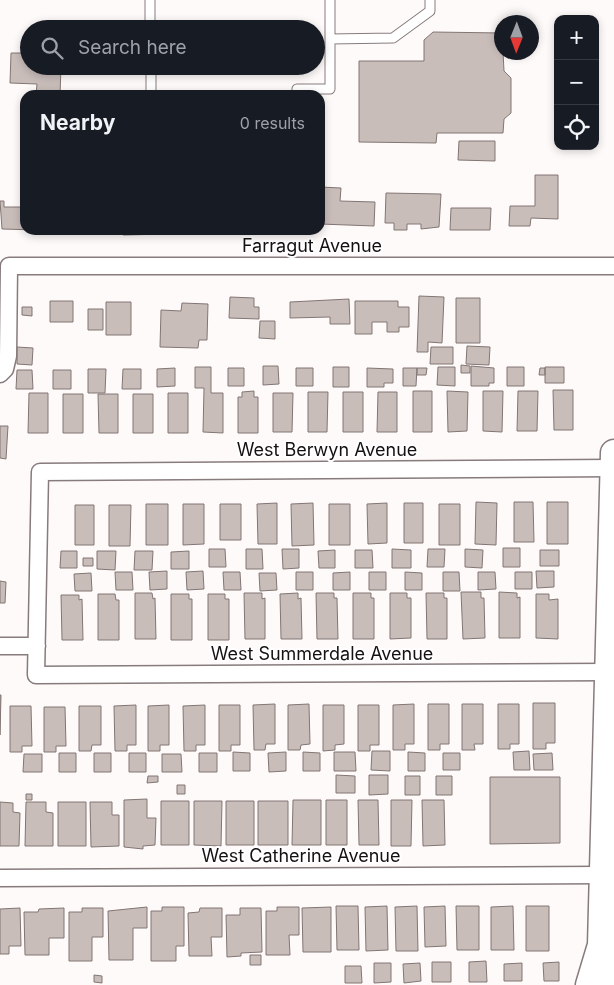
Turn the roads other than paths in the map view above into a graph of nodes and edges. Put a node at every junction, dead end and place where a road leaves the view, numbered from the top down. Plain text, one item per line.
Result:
1 (150, 0) edge
2 (330, 0) edge
3 (430, 0) edge
4 (150, 20) edge
5 (330, 39) junction
6 (151, 75) edge
7 (151, 90) edge
8 (297, 90) edge
9 (614, 266) edge
10 (0, 373) edge
11 (614, 453) edge
12 (614, 479) edge
13 (612, 573) edge
14 (0, 646) edge
15 (36, 646) junction
16 (609, 672) junction
17 (611, 708) edge
18 (610, 807) edge
19 (603, 875) junction
20 (0, 878) edge
21 (608, 945) edge
22 (589, 985) edge
23 (613, 985) edge

1 - 4 lane
2 - 5 lane
3 - 5 lane
5 - 8 lane
6 - 7 lane
9 - 10 street, Farragut Avenue
11 - 12 main road
12 - 13 main road
12 - 15 street, West Berwyn Avenue
13 - 16 main road
14 - 15 street
15 - 16 street, West Summerdale Avenue
16 - 17 main road
17 - 18 main road
18 - 19 main road
19 - 20 street, West Catherine Avenue
19 - 21 main road
21 - 22 main road
21 - 23 main road

